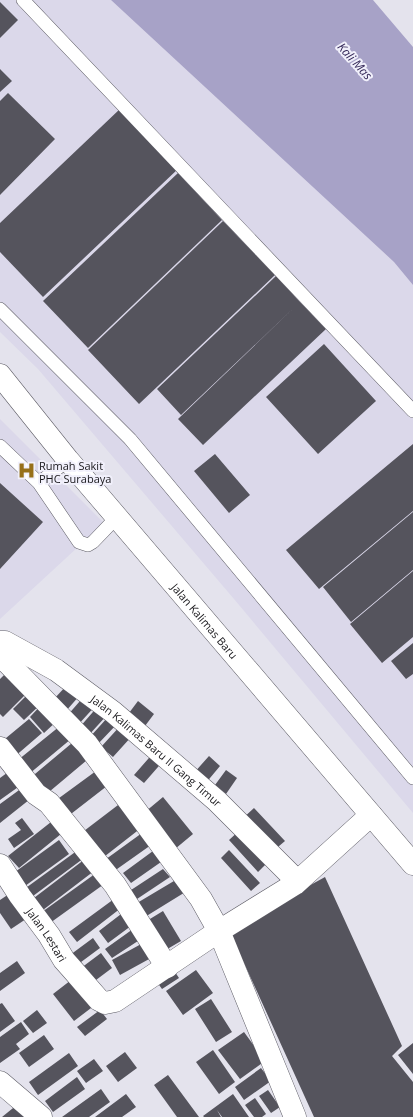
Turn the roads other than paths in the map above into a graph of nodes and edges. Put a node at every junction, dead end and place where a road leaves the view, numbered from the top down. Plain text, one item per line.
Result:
1 (23, 0) edge
2 (0, 309) edge
3 (0, 375) edge
4 (413, 411) edge
5 (0, 446) edge
6 (68, 460) junction
7 (40, 482) junction
8 (117, 517) junction
9 (0, 642) edge
10 (0, 655) edge
11 (0, 748) edge
12 (413, 778) edge
13 (371, 815) junction
14 (413, 864) edge
15 (0, 865) edge
16 (297, 882) junction
17 (219, 931) junction
18 (166, 967) junction
19 (0, 1082) edge
20 (41, 1117) edge
21 (295, 1117) edge

1 - 4 lane
2 - 12 lane
3 - 6 street, Jalan Kalimas Baru
5 - 7 lane
6 - 7 lane
6 - 8 street, Jalan Kalimas Baru
7 - 8 lane
8 - 13 street, Jalan Kalimas Baru
9 - 16 street, Jalan Kalimas Baru II Gang Timur
10 - 17 street
11 - 18 street
13 - 14 street, Jalan Kalimas Baru
13 - 16 street
15 - 18 street, Jalan Lestari
16 - 17 street
17 - 18 street
17 - 21 street
19 - 20 street

